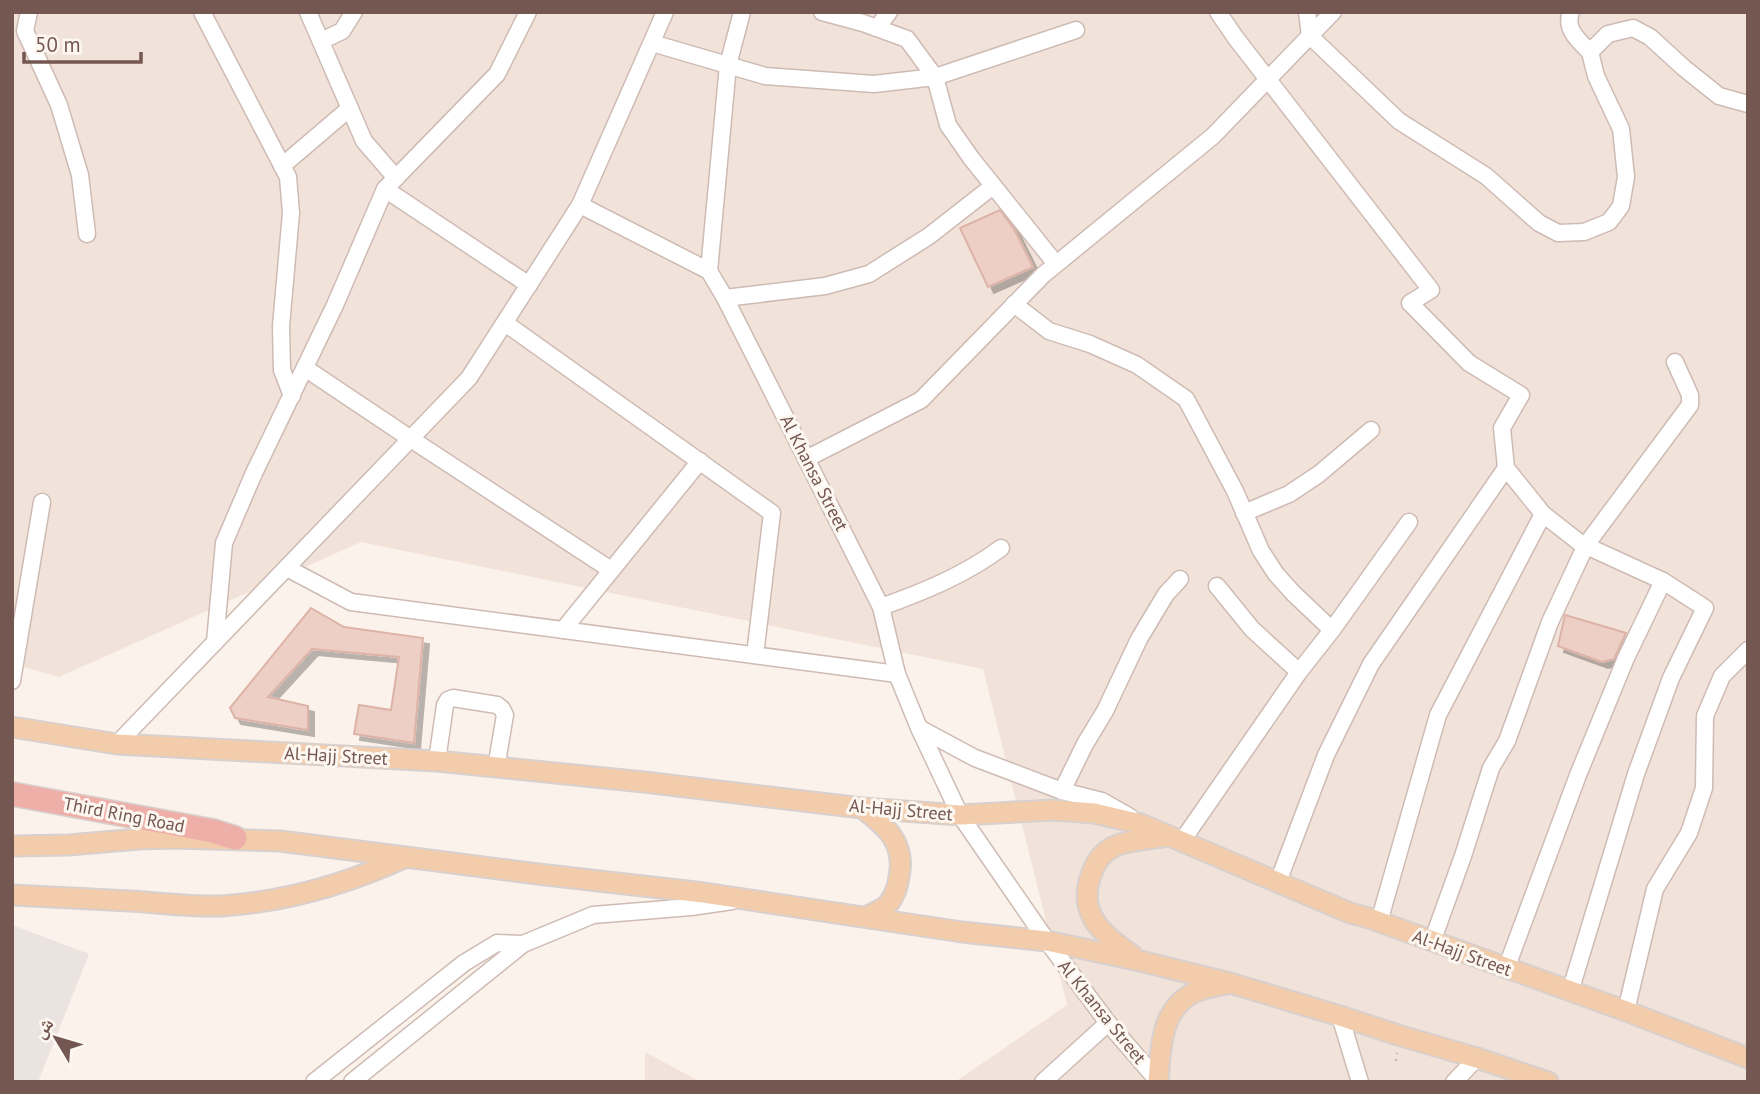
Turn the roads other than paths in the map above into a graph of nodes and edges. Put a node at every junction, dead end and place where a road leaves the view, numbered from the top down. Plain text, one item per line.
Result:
1 (29, 12) edge
2 (202, 12) edge
3 (308, 12) edge
4 (354, 12) edge
5 (528, 12) edge
6 (665, 12) edge
7 (742, 12) edge
8 (889, 12) edge
9 (1218, 12) edge
10 (1307, 12) edge
11 (1334, 12) edge
12 (1571, 12) edge
13 (829, 13) edge
14 (877, 28) junction
15 (1076, 30) dead end
16 (1310, 36) junction
17 (321, 41) junction
18 (652, 43) junction
19 (1590, 52) junction
20 (728, 65) junction
21 (934, 77) junction
22 (1269, 79) junction
23 (1748, 104) edge
24 (350, 108) junction
25 (282, 166) junction
26 (390, 184) junction
27 (993, 186) junction
28 (580, 205) junction
29 (87, 234) dead end
30 (1056, 264) junction
31 (709, 271) junction
32 (529, 285) junction
33 (725, 298) junction
34 (1014, 304) junction
35 (505, 323) junction
36 (1675, 362) dead end
37 (305, 368) junction
38 (292, 396) junction
39 (1371, 430) dead end
40 (411, 439) junction
41 (807, 459) junction
42 (700, 461) junction
43 (1506, 468) junction
44 (42, 502) dead end
45 (1244, 513) junction
46 (1543, 514) junction
47 (1409, 522) dead end
48 (1586, 545) junction
49 (1001, 548) dead end
50 (287, 568) junction
51 (611, 569) junction
52 (1180, 579) dead end
53 (1663, 581) junction
54 (1217, 586) dead end
55 (881, 607) junction
56 (1332, 629) junction
57 (563, 630) junction
58 (215, 642) junction
59 (1748, 650) edge
60 (755, 654) junction
61 (1299, 672) junction
62 (897, 674) junction
63 (12, 681) edge
64 (12, 727) edge
65 (919, 727) junction
66 (117, 744) junction
67 (437, 761) junction
68 (496, 768) junction
69 (1062, 791) junction
70 (12, 794) edge
71 (862, 807) junction
72 (960, 815) junction
73 (1141, 824) junction
74 (235, 838) junction
75 (1176, 839) junction
76 (12, 846) edge
77 (406, 857) junction
78 (1278, 882) junction
79 (12, 895) edge
80 (744, 899) junction
81 (866, 917) junction
82 (1379, 922) junction
83 (1046, 941) junction
84 (1432, 942) junction
85 (523, 944) junction
86 (1140, 961) junction
87 (1506, 969) junction
88 (1230, 983) junction
89 (1570, 992) junction
90 (1626, 1011) junction
91 (1340, 1016) junction
92 (1108, 1024) junction
93 (1477, 1058) junction
94 (1748, 1058) edge
95 (1159, 1081) edge
96 (314, 1082) edge
97 (352, 1082) edge
98 (1043, 1082) edge
99 (1360, 1082) edge
100 (1454, 1082) edge
101 (1548, 1082) edge

1 - 29 street
2 - 25 street
3 - 17 street
4 - 17 street
5 - 26 street
6 - 18 street
7 - 20 street
8 - 14 street
9 - 22 street
10 - 16 street
11 - 16 street
12 - 19 street
13 - 14 street
14 - 21 street
15 - 21 street
16 - 19 street
16 - 22 street
17 - 24 street
18 - 20 street
18 - 28 street
19 - 23 street
20 - 21 street
20 - 31 street
21 - 27 street
22 - 30 street
22 - 43 street
24 - 25 street
24 - 26 street
25 - 38 street
26 - 32 street
26 - 37 street
27 - 30 street
27 - 33 street
28 - 31 street
28 - 32 street
30 - 34 street
31 - 33 street, Al Khansa Street
32 - 35 street
33 - 41 street, Al Khansa Street
34 - 41 street
34 - 45 street
35 - 40 street
35 - 42 street
36 - 48 street
37 - 38 street
37 - 40 street
38 - 58 street
39 - 45 street
40 - 50 street
40 - 51 street
41 - 55 street, Al Khansa Street
42 - 51 street
42 - 60 street
43 - 46 street
43 - 78 street
44 - 63 street
45 - 56 street
46 - 48 street
46 - 82 street
47 - 56 street
48 - 53 street
48 - 84 street
49 - 55 street
50 - 57 street
50 - 58 street
51 - 57 street
52 - 69 street
53 - 87 street
53 - 89 street
54 - 61 street
55 - 62 street, Al Khansa Street
56 - 61 street
57 - 60 street
58 - 66 street
59 - 90 street
60 - 62 street
61 - 75 street
62 - 65 street, Al Khansa Street
64 - 66 main road, Al-Hajj Street
65 - 69 street
65 - 72 street, Al Khansa Street
66 - 67 main road, Al-Hajj Street
67 - 68 main road, Al-Hajj Street
67 - 68 street
68 - 71 main road, Al-Hajj Street
69 - 73 street
70 - 74 highway, Third Ring Road
71 - 72 main road, Al-Hajj Street
71 - 81 main road
72 - 73 main road, Al-Hajj Street
72 - 83 street, Al Khansa Street
73 - 75 main road, Al-Hajj Street
74 - 76 main road
74 - 77 main road
75 - 78 main road, Al-Hajj Street
75 - 86 main road
77 - 79 main road
77 - 80 main road
78 - 82 main road, Al-Hajj Street
80 - 81 main road
80 - 85 street
81 - 83 main road
82 - 84 main road, Al-Hajj Street
83 - 86 main road
83 - 92 street, Al Khansa Street
84 - 87 main road, Al-Hajj Street
85 - 96 street
85 - 97 street
86 - 88 main road
87 - 89 main road, Al-Hajj Street
88 - 91 main road
88 - 95 main road
89 - 90 main road, Al-Hajj Street
90 - 94 main road, Al-Hajj Street
91 - 93 main road
91 - 99 street
92 - 95 street, Al Khansa Street
92 - 98 street
93 - 100 street
93 - 101 main road

